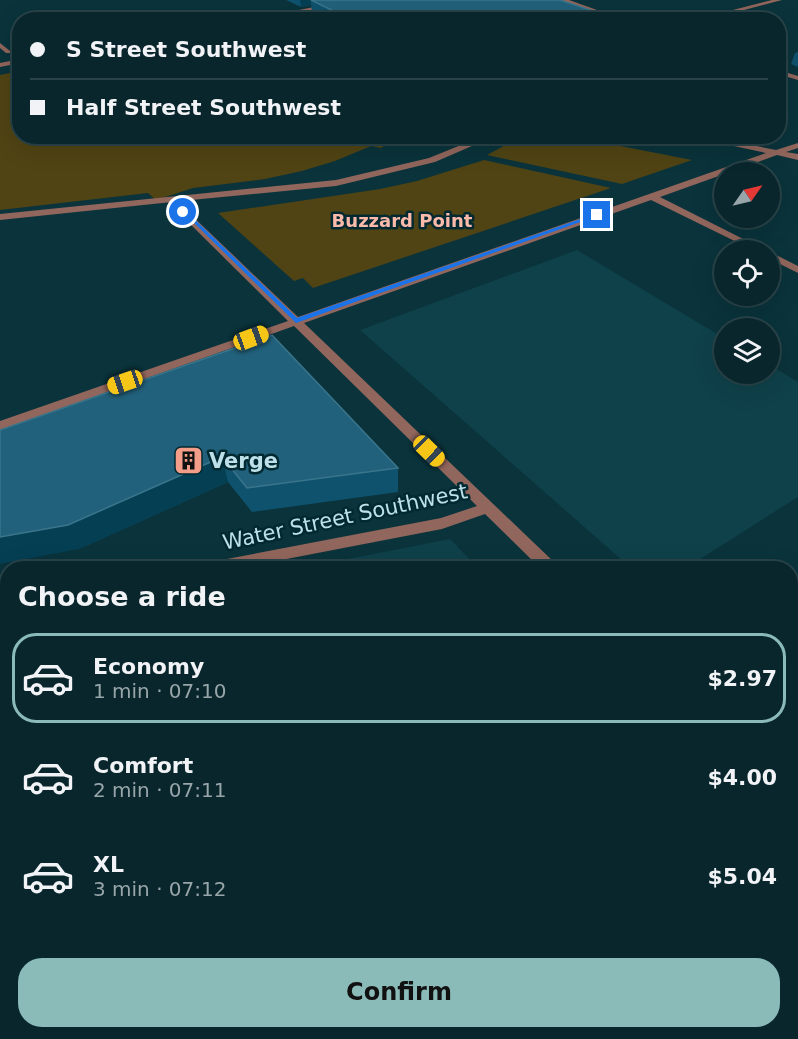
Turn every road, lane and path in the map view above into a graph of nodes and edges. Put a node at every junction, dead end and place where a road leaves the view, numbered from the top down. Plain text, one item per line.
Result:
1 (359, 0) edge
2 (564, 0) edge
3 (779, 0) edge
4 (294, 12) edge
5 (599, 12) edge
6 (730, 12) edge
7 (0, 45) edge
8 (8, 52) dead end
9 (473, 144) edge
10 (734, 144) edge
11 (798, 145) edge
12 (776, 152) junction
13 (798, 157) edge
14 (651, 196) junction
15 (175, 200) junction
16 (0, 217) edge
17 (740, 240) edge
18 (780, 260) edge
19 (798, 270) edge
20 (296, 321) junction
21 (0, 426) edge
22 (488, 508) junction
23 (247, 561) edge
24 (543, 561) edge

1 - 4 street
2 - 5 street
3 - 6 street
7 - 8 street
9 - 15 street
10 - 12 street
11 - 12 street
12 - 13 street
12 - 14 street
14 - 17 street
14 - 20 street
15 - 16 street
15 - 20 street
18 - 19 street
20 - 21 street
20 - 22 street
22 - 23 street, Water Street Southwest
22 - 24 street

